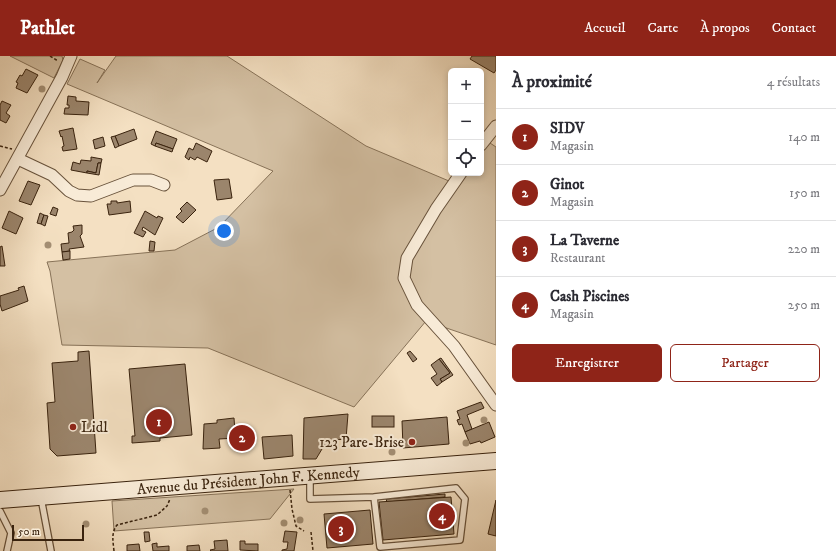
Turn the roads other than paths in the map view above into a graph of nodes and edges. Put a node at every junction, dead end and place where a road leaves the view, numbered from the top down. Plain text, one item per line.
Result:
1 (71, 56) edge
2 (494, 131) edge
3 (484, 142) edge
4 (18, 159) junction
5 (459, 176) edge
6 (164, 185) dead end
7 (0, 190) edge
8 (496, 405) edge
9 (496, 461) edge
10 (310, 476) junction
11 (41, 497) junction
12 (374, 497) junction
13 (0, 500) edge
14 (0, 511) edge
15 (7, 551) edge
16 (51, 551) edge

1 - 4 street
2 - 3 street
4 - 6 street
4 - 7 street
5 - 8 street
9 - 10 main road, Avenue du Président John F. Kennedy
10 - 11 main road, Avenue du Président John F. Kennedy
10 - 12 lane
11 - 13 main road, Avenue du Président John F. Kennedy
11 - 16 lane
12 - 12 lane
14 - 15 lane

